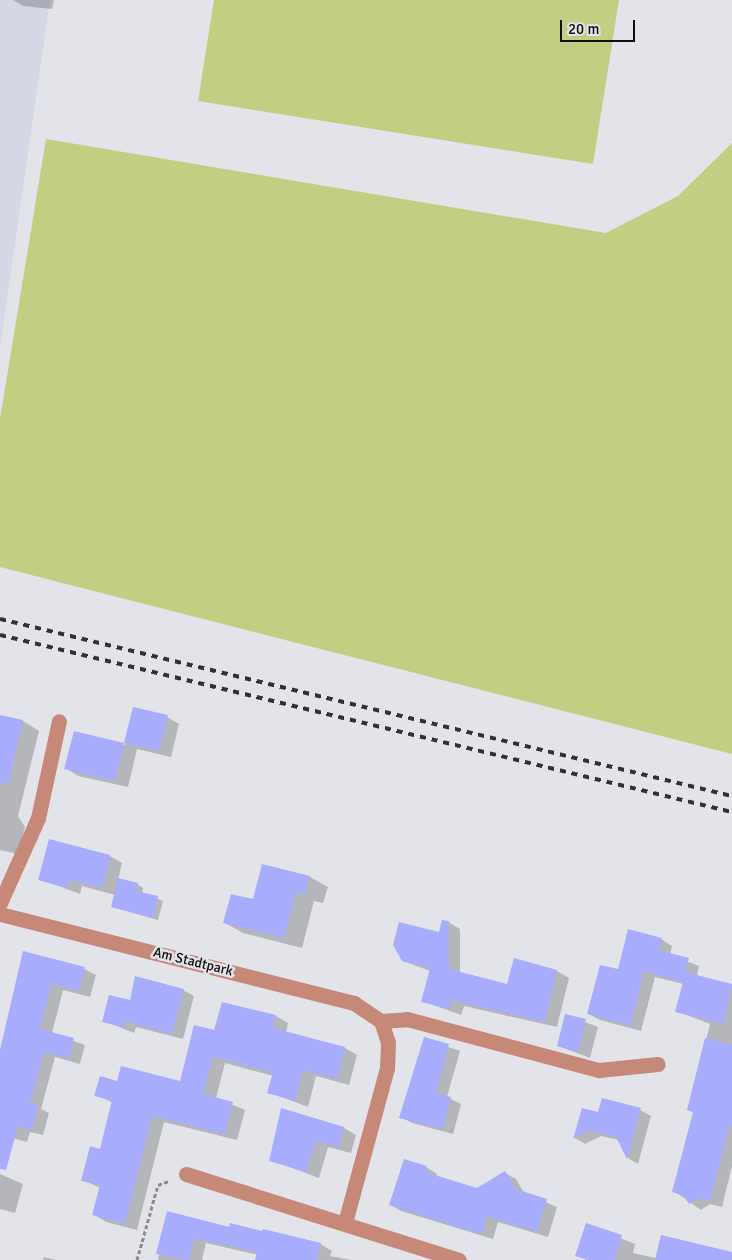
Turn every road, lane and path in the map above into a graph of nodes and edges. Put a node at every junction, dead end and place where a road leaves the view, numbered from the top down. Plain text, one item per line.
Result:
1 (59, 721) dead end
2 (0, 903) edge
3 (0, 914) edge
4 (381, 1021) junction
5 (658, 1064) dead end
6 (186, 1174) joint
7 (344, 1223) junction
8 (137, 1260) edge
9 (459, 1260) edge

1 - 2 street
3 - 4 street, Am Stadtpark
4 - 5 street
4 - 7 street
6 - 7 street
6 - 8 path
7 - 9 street

